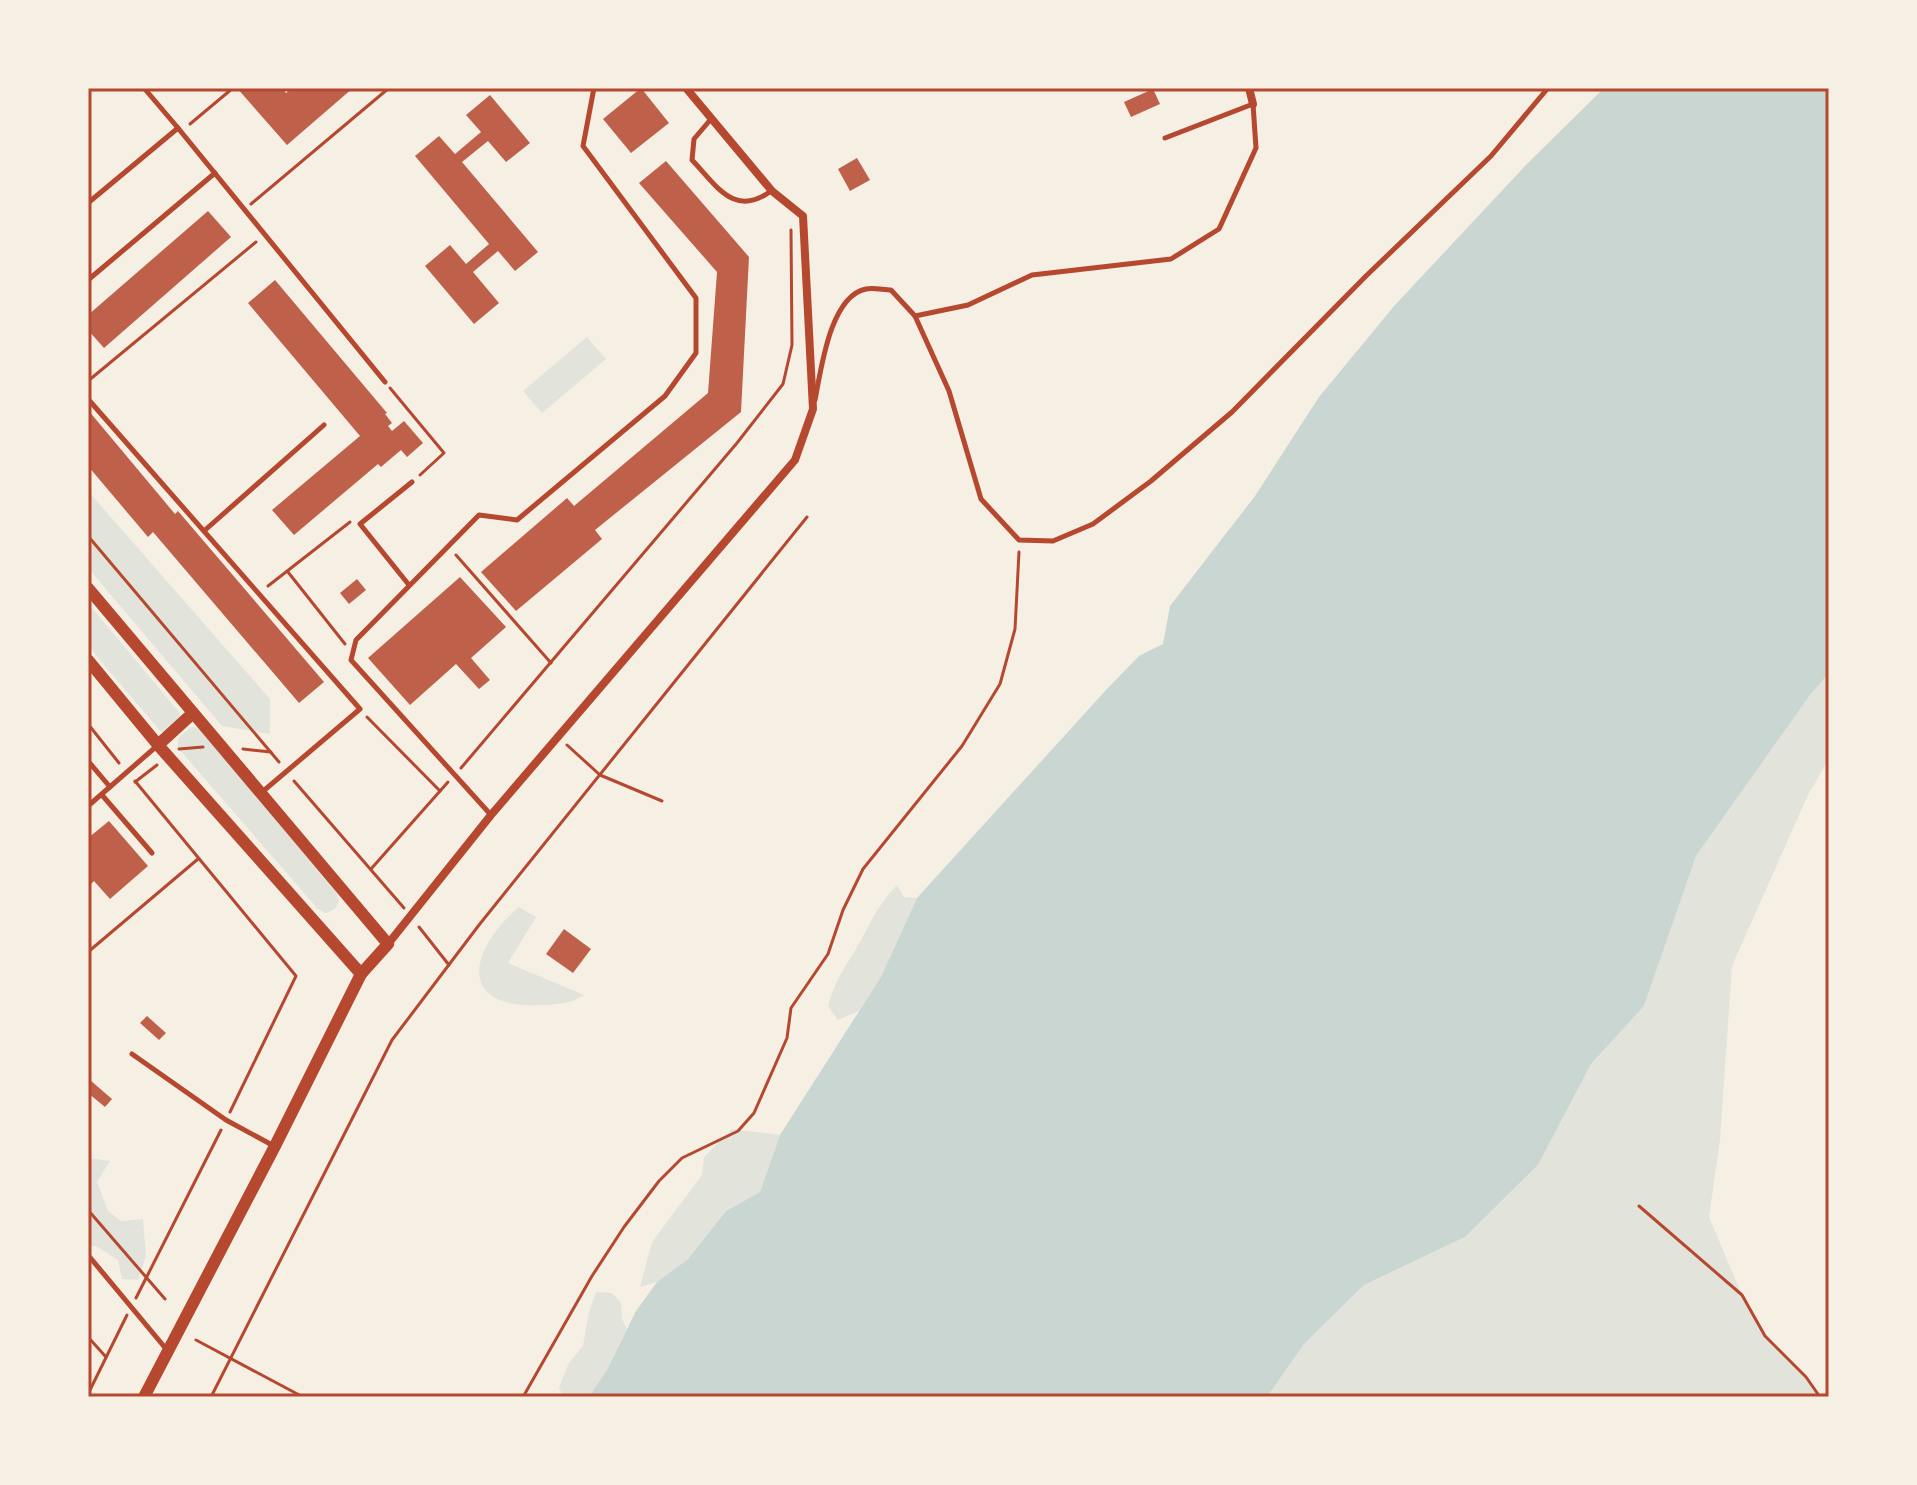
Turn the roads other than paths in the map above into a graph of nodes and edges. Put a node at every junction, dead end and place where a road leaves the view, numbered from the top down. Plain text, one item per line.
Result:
1 (144, 88) edge
2 (594, 88) edge
3 (686, 88) edge
4 (1249, 88) edge
5 (1548, 88) edge
6 (1253, 104) junction
7 (711, 119) junction
8 (180, 130) junction
9 (1165, 138) dead end
10 (215, 173) junction
11 (772, 191) junction
12 (88, 203) edge
13 (88, 280) edge
14 (915, 316) junction
15 (385, 382) road end
16 (88, 399) edge
17 (813, 409) junction
18 (324, 425) dead end
19 (412, 482) road end
20 (204, 531) junction
21 (409, 585) junction
22 (88, 588) edge
23 (88, 660) edge
24 (193, 713) junction
25 (158, 745) junction
26 (88, 761) edge
27 (110, 787) junction
28 (260, 793) junction
29 (102, 795) junction
30 (88, 806) edge
31 (491, 815) junction
32 (152, 853) dead end
33 (388, 944) junction
34 (361, 974) junction
35 (132, 1054) dead end
36 (275, 1146) junction
37 (88, 1255) edge
38 (167, 1351) junction
39 (144, 1397) edge

1 - 8 lane
2 - 21 lane
3 - 7 street
4 - 6 street
5 - 14 lane
6 - 9 lane
6 - 14 lane
7 - 11 street
7 - 11 lane
8 - 10 lane
8 - 12 lane
10 - 13 lane
10 - 15 lane
11 - 17 street
14 - 17 lane
16 - 20 lane
17 - 31 street
18 - 20 lane
19 - 21 lane
20 - 28 lane
21 - 31 lane
22 - 24 street
23 - 25 street
24 - 25 street
24 - 28 street
25 - 27 lane
25 - 34 street
26 - 27 lane
27 - 29 lane
28 - 33 street
29 - 30 lane
29 - 32 lane
31 - 33 street
33 - 34 street
34 - 36 street
35 - 36 lane
36 - 38 street
37 - 38 lane
38 - 39 street

